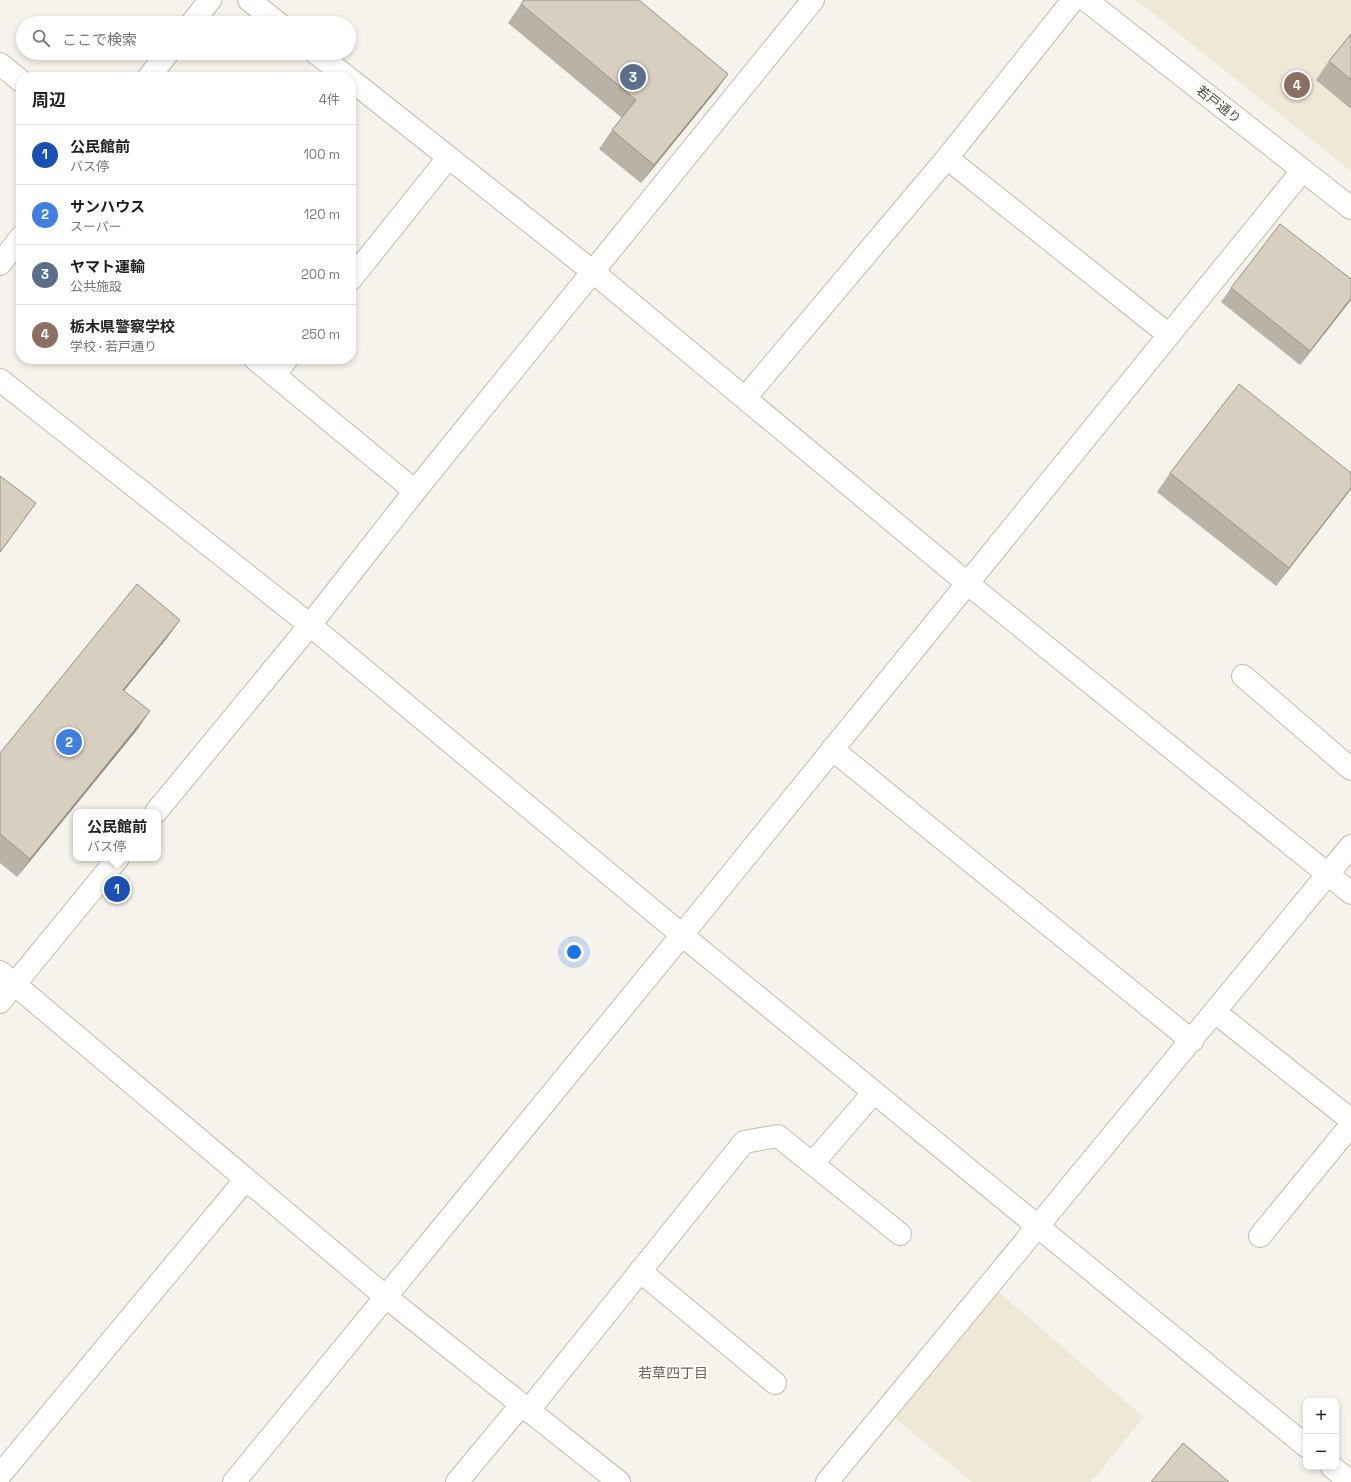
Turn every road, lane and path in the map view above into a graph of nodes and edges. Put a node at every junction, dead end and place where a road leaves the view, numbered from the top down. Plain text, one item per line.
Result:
1 (210, 0) edge
2 (248, 0) edge
3 (813, 0) edge
4 (1073, 0) edge
5 (1086, 0) edge
6 (197, 16) edge
7 (269, 16) edge
8 (162, 60) edge
9 (325, 60) edge
10 (0, 64) edge
11 (153, 72) edge
12 (341, 72) edge
13 (16, 77) edge
14 (356, 84) edge
15 (448, 158) junction
16 (946, 158) junction
17 (1303, 170) junction
18 (1351, 208) edge
19 (16, 243) edge
20 (0, 264) edge
21 (592, 271) junction
22 (356, 273) edge
23 (1169, 334) junction
24 (280, 367) edge
25 (0, 380) edge
26 (745, 398) junction
27 (415, 491) junction
28 (967, 583) junction
29 (310, 625) junction
30 (1242, 676) dead end
31 (832, 749) junction
32 (1351, 769) edge
33 (158, 809) edge
34 (1351, 846) edge
35 (115, 861) edge
36 (1328, 875) junction
37 (1351, 893) edge
38 (682, 934) junction
39 (7, 978) edge
40 (0, 1002) edge
41 (1215, 1012) junction
42 (1192, 1041) junction
43 (874, 1092) junction
44 (1351, 1120) edge
45 (1351, 1125) edge
46 (813, 1163) junction
47 (246, 1179) junction
48 (1038, 1227) junction
49 (900, 1234) dead end
50 (1260, 1236) dead end
51 (640, 1271) junction
52 (386, 1297) junction
53 (775, 1383) dead end
54 (525, 1408) junction
55 (1303, 1444) edge
56 (1336, 1470) edge
57 (0, 1475) edge
58 (234, 1482) edge
59 (457, 1482) edge
60 (619, 1482) edge
61 (827, 1482) edge
62 (1350, 1482) edge

1 - 6 street
2 - 7 street
3 - 21 street
4 - 16 street
5 - 17 street, 若戸通り
8 - 11 street
9 - 12 street
10 - 13 street
14 - 15 street
15 - 21 street
15 - 22 street
16 - 23 street
16 - 26 street
17 - 18 street, 若戸通り
17 - 23 street
19 - 20 street
21 - 26 street
21 - 27 street
23 - 28 street
24 - 27 street
25 - 29 street
26 - 28 street
27 - 29 street
28 - 31 street
28 - 36 street
29 - 33 street
29 - 38 street
30 - 32 street
31 - 38 street
31 - 42 street
34 - 36 street
35 - 39 street
36 - 37 street
36 - 41 street
38 - 43 street
38 - 52 street
39 - 40 street
39 - 47 street
41 - 42 street
41 - 44 street
42 - 48 street
43 - 46 street
43 - 48 street
45 - 50 street
46 - 49 street
46 - 51 street
47 - 52 street
47 - 57 street
48 - 55 street
48 - 61 street
51 - 53 street
51 - 54 street
52 - 54 street
52 - 58 street
54 - 59 street
54 - 60 street
56 - 62 street

